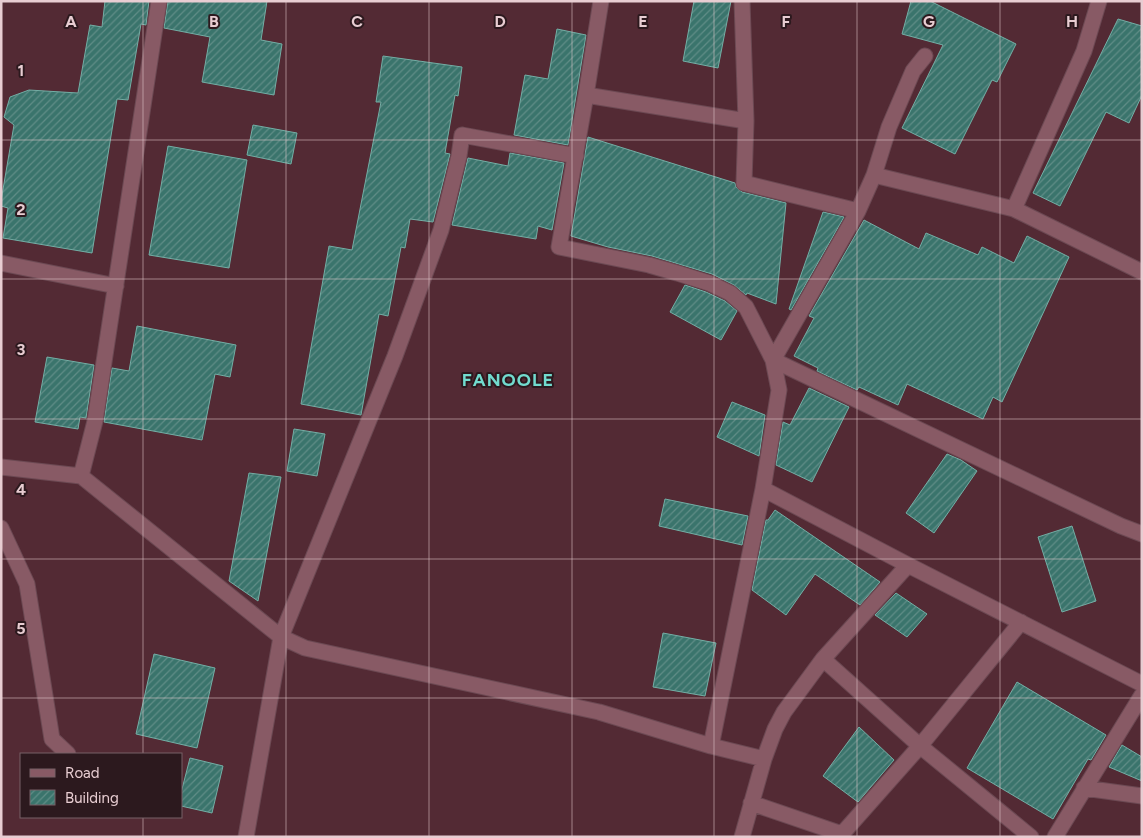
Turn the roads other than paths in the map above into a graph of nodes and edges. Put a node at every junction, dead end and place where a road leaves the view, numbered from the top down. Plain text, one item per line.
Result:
1 (159, 1) edge
2 (601, 1) edge
3 (742, 1) edge
4 (1099, 1) edge
5 (925, 56) dead end
6 (586, 95) junction
7 (746, 121) junction
8 (576, 156) junction
9 (874, 175) junction
10 (1014, 209) junction
11 (858, 211) junction
12 (1, 263) edge
13 (1142, 272) edge
14 (116, 286) junction
15 (773, 360) junction
16 (1, 467) edge
17 (81, 476) junction
18 (763, 489) junction
19 (1, 528) edge
20 (1142, 534) edge
21 (908, 565) junction
22 (1021, 622) junction
23 (281, 637) junction
24 (823, 659) junction
25 (1142, 684) edge
26 (1142, 695) edge
27 (711, 746) junction
28 (920, 746) junction
29 (67, 753) edge
30 (764, 759) junction
31 (1084, 788) junction
32 (1142, 796) edge
33 (752, 803) junction
34 (1058, 836) edge
35 (246, 837) edge
36 (742, 837) edge
37 (1031, 837) edge

1 - 14 street
2 - 6 street
3 - 7 street
4 - 10 street
5 - 9 street
6 - 7 street
6 - 8 street
7 - 11 street
8 - 15 street
8 - 23 street
9 - 10 street
9 - 11 street
10 - 13 street
11 - 15 street
12 - 14 street
14 - 17 street
15 - 18 street
15 - 20 street
16 - 17 street
17 - 23 street
18 - 21 street
18 - 27 street
19 - 29 street
21 - 22 street
21 - 24 street
22 - 25 street
22 - 28 street
23 - 27 street
23 - 35 street
24 - 28 street
24 - 30 street
26 - 31 street
27 - 30 street
28 - 33 street
28 - 37 street
30 - 33 street
31 - 32 street
31 - 34 street
33 - 36 street

